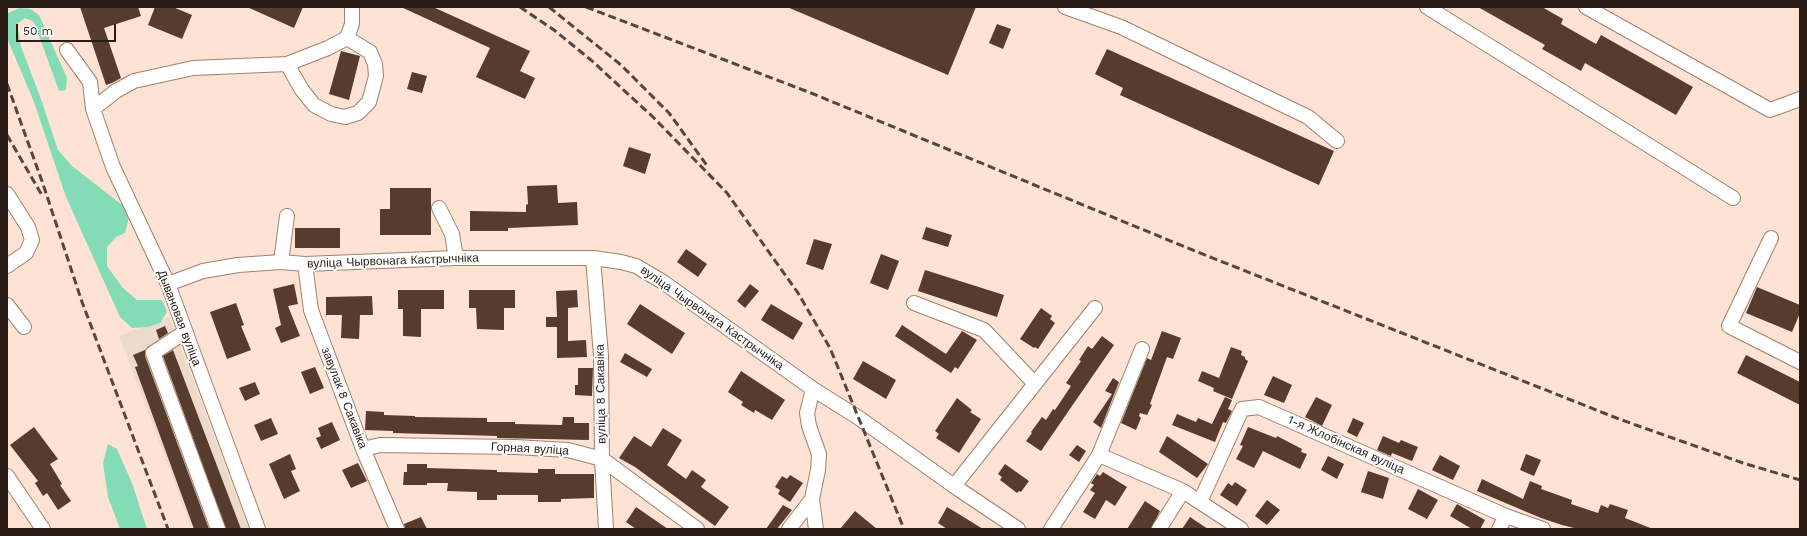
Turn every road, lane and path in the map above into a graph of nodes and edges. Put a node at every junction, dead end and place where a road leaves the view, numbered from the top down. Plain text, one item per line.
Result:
1 (352, 7) edge
2 (1065, 7) edge
3 (1427, 7) edge
4 (1586, 7) edge
5 (347, 38) junction
6 (67, 50) dead end
7 (286, 64) junction
8 (1800, 99) edge
9 (93, 110) junction
10 (1337, 141) dead end
11 (7, 194) edge
12 (1733, 198) dead end
13 (439, 208) dead end
14 (287, 216) dead end
15 (1771, 238) dead end
16 (456, 258) junction
17 (593, 258) junction
18 (281, 262) junction
19 (305, 264) junction
20 (7, 266) edge
21 (168, 284) junction
22 (914, 303) dead end
23 (7, 306) edge
24 (1095, 308) dead end
25 (24, 327) dead end
26 (185, 332) junction
27 (1142, 350) dead end
28 (1798, 357) edge
29 (1035, 384) junction
30 (813, 389) junction
31 (363, 449) junction
32 (1100, 455) junction
33 (602, 460) junction
34 (7, 476) edge
35 (954, 486) junction
36 (1183, 491) junction
37 (812, 499) junction
38 (1200, 502) junction
39 (1506, 516) junction
40 (1015, 528) edge
41 (43, 529) edge
42 (218, 529) edge
43 (258, 529) edge
44 (397, 529) edge
45 (606, 529) edge
46 (697, 529) edge
47 (789, 529) edge
48 (816, 529) edge
49 (1051, 529) edge
50 (1159, 529) edge
51 (1241, 529) edge
52 (1499, 529) edge
53 (1543, 529) edge

1 - 5 street
2 - 10 street
3 - 12 street
4 - 8 street
5 - 7 street
5 - 7 street
6 - 9 street, Дывановая вуліца
7 - 9 street
9 - 21 street, Дывановая вуліца
11 - 20 street
13 - 16 street
14 - 18 street
15 - 28 street
16 - 17 street, вуліца Чырвонага Кастрычніка
16 - 19 street, вуліца Чырвонага Кастрычніка
17 - 30 street, вуліца Чырвонага Кастрычніка
17 - 33 street, вуліца 8 Сакавіка
18 - 19 street, вуліца Чырвонага Кастрычніка
18 - 21 street, вуліца Чырвонага Кастрычніка
19 - 31 street, завулак 8 Сакавіка
21 - 26 street, Дывановая вуліца
22 - 29 street
23 - 25 street
24 - 29 street
26 - 42 street
26 - 43 street, Дывановая вуліца
27 - 32 street
29 - 35 street
30 - 35 street, вуліца Чырвонага Кастрычніка
30 - 37 street
31 - 33 street, Горная вуліца
31 - 44 street, завулак 8 Сакавіка
32 - 36 street
32 - 49 street
33 - 45 street, вуліца 8 Сакавіка
33 - 46 street, Горная вуліца
34 - 41 street
35 - 40 street, вуліца Чырвонага Кастрычніка
36 - 38 street
36 - 50 street
37 - 47 street
37 - 48 street
38 - 39 street, 1-я Жлобінская вуліца
38 - 51 street
39 - 52 street
39 - 53 street, 1-я Жлобінская вуліца

